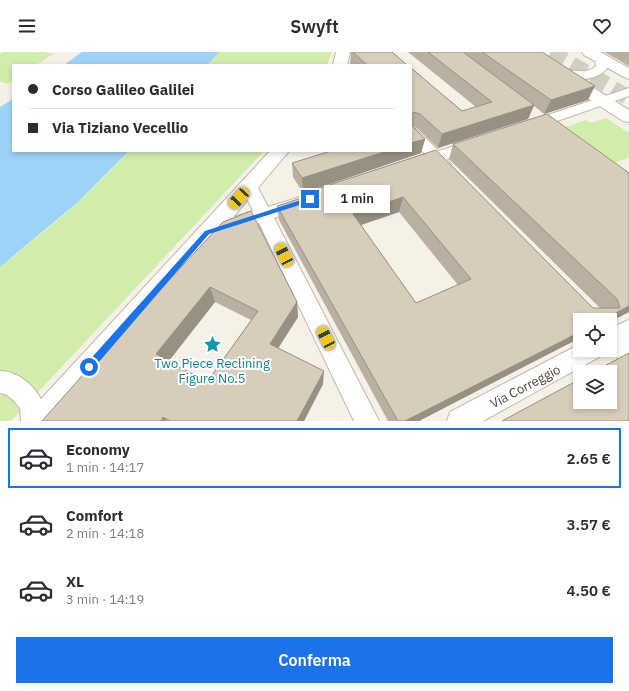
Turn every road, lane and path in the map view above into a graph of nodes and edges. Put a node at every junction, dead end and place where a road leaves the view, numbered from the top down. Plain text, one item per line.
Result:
1 (526, 52) edge
2 (595, 55) edge
3 (560, 73) junction
4 (629, 74) edge
5 (629, 92) edge
6 (604, 101) junction
7 (528, 111) edge
8 (629, 117) edge
9 (542, 122) junction
10 (512, 131) edge
11 (412, 133) edge
12 (556, 133) edge
13 (491, 138) edge
14 (279, 152) edge
15 (436, 157) junction
16 (405, 167) edge
17 (455, 176) edge
18 (249, 186) junction
19 (310, 199) edge
20 (264, 215) junction
21 (207, 232) junction
22 (617, 336) edge
23 (629, 354) edge
24 (578, 357) edge
25 (0, 382) edge
26 (33, 421) edge
27 (42, 421) edge
28 (367, 421) edge
29 (459, 421) edge

1 - 3 street
2 - 3 street
2 - 4 street
3 - 6 street
5 - 6 street
6 - 8 street
6 - 9 street
7 - 9 street
9 - 10 street
9 - 12 street
11 - 15 street
13 - 15 street
14 - 18 street
15 - 16 street
15 - 17 street
18 - 20 street
18 - 21 street
19 - 20 street
20 - 21 street
20 - 28 street
21 - 27 street
22 - 23 street
24 - 29 street, Via Correggio
25 - 26 street

